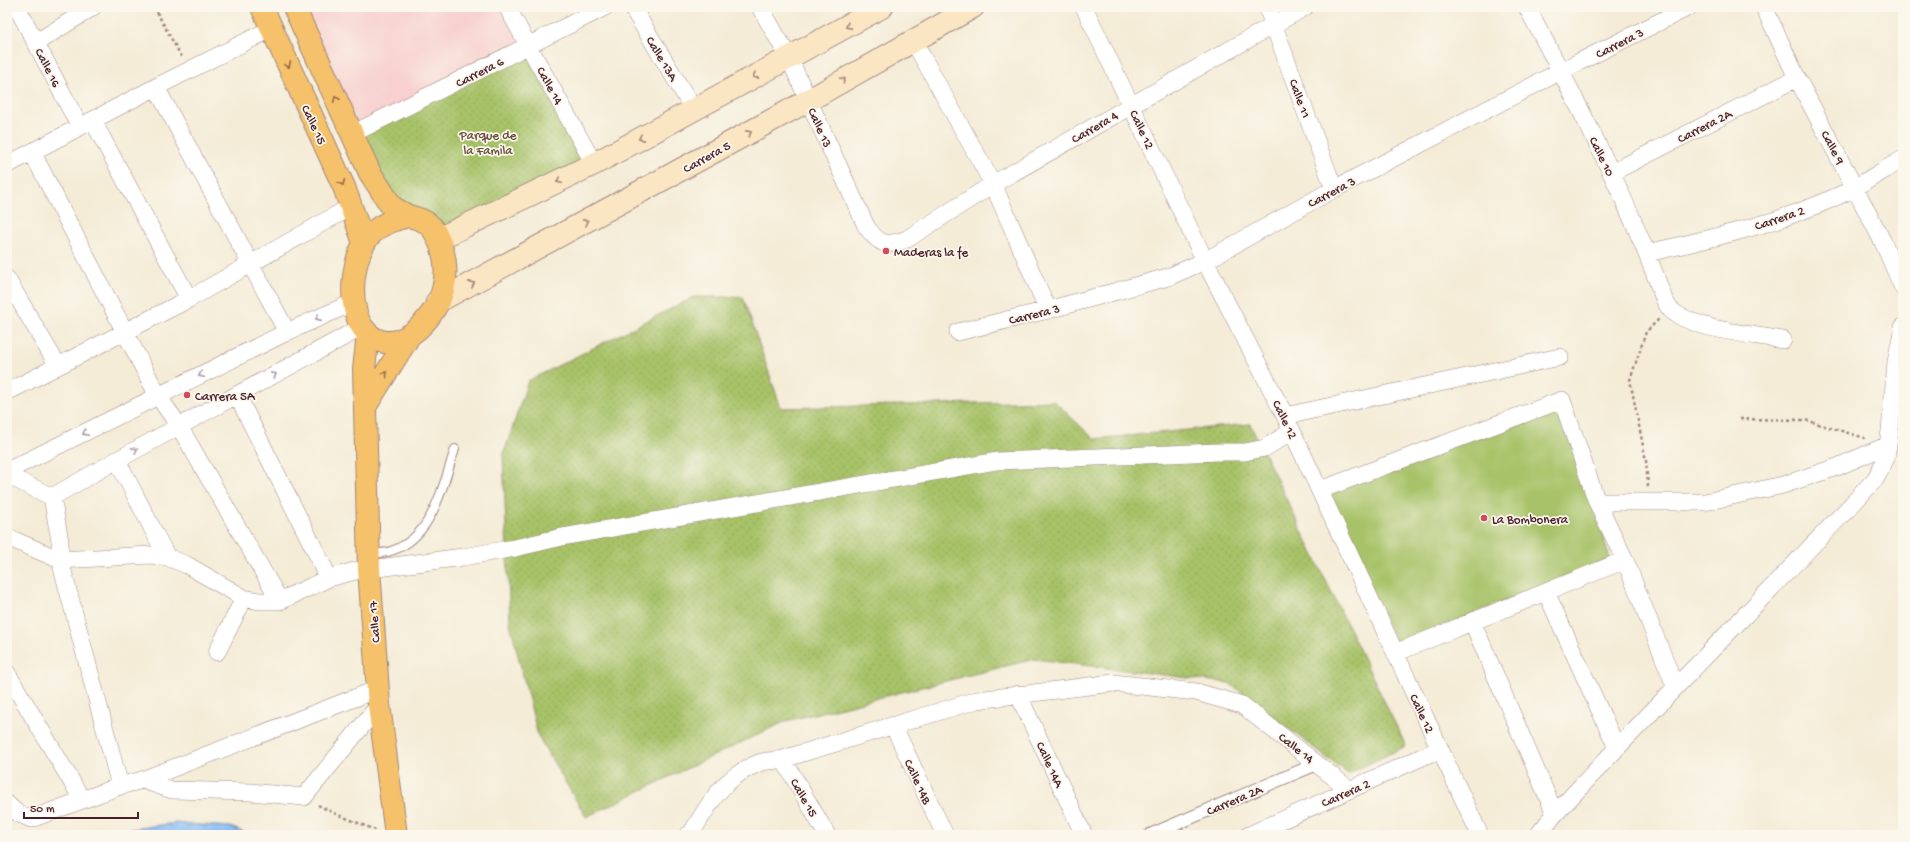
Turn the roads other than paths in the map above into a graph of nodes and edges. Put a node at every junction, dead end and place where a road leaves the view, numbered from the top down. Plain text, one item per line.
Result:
1 (17, 7) edge
2 (94, 7) edge
3 (262, 7) edge
4 (294, 7) edge
5 (508, 7) edge
6 (605, 7) edge
7 (632, 7) edge
8 (760, 7) edge
9 (882, 7) edge
10 (973, 7) edge
11 (1084, 7) edge
12 (1267, 7) edge
13 (1305, 7) edge
14 (1527, 7) edge
15 (1689, 7) edge
16 (1764, 7) edge
17 (1274, 24) junction
18 (271, 29) junction
19 (913, 40) junction
20 (37, 42) junction
21 (529, 46) junction
22 (789, 58) junction
23 (1561, 71) junction
24 (1796, 78) junction
25 (156, 87) junction
26 (809, 100) junction
27 (1132, 105) junction
28 (694, 110) junction
29 (86, 124) junction
30 (352, 134) junction
31 (32, 152) junction
32 (1903, 159) edge
33 (594, 164) junction
34 (7, 165) edge
35 (1611, 173) junction
36 (993, 184) junction
37 (1855, 187) junction
38 (1334, 189) junction
39 (352, 206) junction
40 (408, 216) junction
41 (438, 240) junction
42 (364, 243) junction
43 (884, 244) joint
44 (1647, 252) junction
45 (1205, 261) junction
46 (252, 264) junction
47 (7, 279) edge
48 (1903, 288) edge
49 (189, 299) junction
50 (354, 302) junction
51 (437, 302) junction
52 (1048, 310) junction
53 (1903, 327) edge
54 (365, 330) junction
55 (124, 332) junction
56 (287, 332) junction
57 (958, 332) dead end
58 (408, 338) junction
59 (1782, 340) dead end
60 (1560, 357) dead end
61 (58, 366) junction
62 (7, 392) edge
63 (237, 395) junction
64 (158, 396) junction
65 (365, 407) junction
66 (1289, 423) junction
67 (179, 426) junction
68 (1888, 445) junction
69 (455, 449) dead end
70 (117, 460) junction
71 (7, 471) edge
72 (7, 475) edge
73 (1320, 490) junction
74 (52, 497) junction
75 (1597, 502) junction
76 (7, 537) edge
77 (166, 557) junction
78 (60, 560) junction
79 (1625, 560) junction
80 (369, 562) junction
81 (328, 578) junction
82 (1546, 592) junction
83 (244, 598) junction
84 (280, 601) junction
85 (1472, 621) junction
86 (217, 652) dead end
87 (1395, 653) junction
88 (7, 673) edge
89 (1675, 686) junction
90 (1018, 694) junction
91 (378, 697) junction
92 (894, 726) junction
93 (1617, 748) junction
94 (1440, 749) junction
95 (783, 760) junction
96 (1319, 763) junction
97 (142, 780) junction
98 (120, 786) junction
99 (1350, 790) junction
100 (82, 800) junction
101 (7, 804) edge
102 (1555, 814) junction
103 (388, 833) edge
104 (690, 834) edge
105 (827, 835) edge
106 (944, 835) edge
107 (1084, 835) edge
108 (1150, 835) edge
109 (1249, 835) edge
110 (1480, 835) edge
111 (1538, 835) edge

1 - 20 street, Calle 16
2 - 20 street
3 - 18 main road, Calle 15
30 -> 4 main road
5 - 21 street, Calle 14
6 - 21 street, Carrera 6
7 - 28 street, Calle 13A
8 - 22 street, Calle 13
9 -> 22 main road
10 - 19 main road, Carrera 5
11 - 27 street, Calle 12
12 - 17 street, Calle 11
13 - 17 street, Carrera 4
14 - 23 street, Calle 10
15 - 23 street, Carrera 3
16 - 24 street, Calle 9
17 - 27 street, Carrera 4
17 - 38 street, Calle 11
18 - 25 street
18 -> 39 main road, Calle 15
26 -> 19 main road, Carrera 5
19 - 36 street
20 - 29 street, Calle 16
21 - 30 street, Carrera 6
21 - 33 street, Calle 14
22 - 26 street, Calle 13
22 -> 28 main road
23 - 35 street, Calle 10
23 - 38 street, Carrera 3
24 - 35 street, Carrera 2A
24 - 37 street, Calle 9
25 - 29 street
25 - 46 street
26 - 43 street, Calle 13
51 -> 26 main road, Carrera 5
27 - 36 street, Carrera 4
27 - 45 street, Calle 12
28 -> 33 main road
29 - 31 street
29 - 49 street, Calle 16
30 - 40 main road
31 - 34 street
31 - 55 street
32 - 37 street, Carrera 2
33 -> 41 main road
35 - 44 street, Calle 10
36 - 43 street, Carrera 4
36 - 52 street
37 - 44 street, Carrera 2
37 - 48 street, Calle 9
38 - 45 street, Carrera 3
39 - 42 main road, Calle 15
39 - 46 street
40 - 41 main road
40 - 42 main road
41 - 51 main road
42 - 50 main road
44 - 59 street, Calle 10
45 - 52 street, Carrera 3
45 - 66 street, Calle 12
46 - 49 street
46 - 56 street
47 - 61 street
49 - 55 street
50 - 54 main road
50 -> 56 street
51 - 58 main road
52 - 57 street, Carrera 3
53 - 68 street
54 - 58 main road
63 -> 54 street
54 - 65 main road, Calle 17
55 - 61 street
55 - 64 street
56 -> 64 street
65 -> 58 main road
60 - 66 street
61 - 62 street
63 - 67 street
63 - 81 street
64 - 67 street
64 -> 71 street
65 - 80 main road, Calle 17
66 - 73 street, Calle 12
66 - 80 street
70 -> 67 street
67 - 84 street
68 - 75 street
68 - 89 street
69 - 80 lane
70 - 74 street
70 - 77 street
72 - 74 street
73 - 75 street
73 - 87 street, Calle 12
74 - 78 street
75 - 79 street
76 - 78 street
77 - 78 street
77 - 83 street
78 - 98 street
79 - 82 street
79 - 89 street
80 - 81 street
80 - 91 main road, Calle 17
81 - 84 street
82 - 85 street
82 - 93 street
83 - 84 street
83 - 86 street
85 - 87 street
85 - 102 street
87 - 94 street, Calle 12
88 - 100 street
89 - 93 street
90 - 92 street
90 - 96 street, Calle 14
90 - 107 street, Calle 14A
91 - 97 street
91 - 97 street
91 - 103 main road, Calle 17
92 - 95 street
92 - 106 street, Calle 14B
93 - 102 street
94 - 99 street, Carrera 2
94 - 110 street, Calle 12
95 - 104 street
95 - 105 street, Calle 15
96 - 99 street, Calle 14
96 - 108 street, Carrera 2A
97 - 98 street
98 - 100 street
99 - 109 street, Carrera 2
100 - 101 street
102 - 111 street

